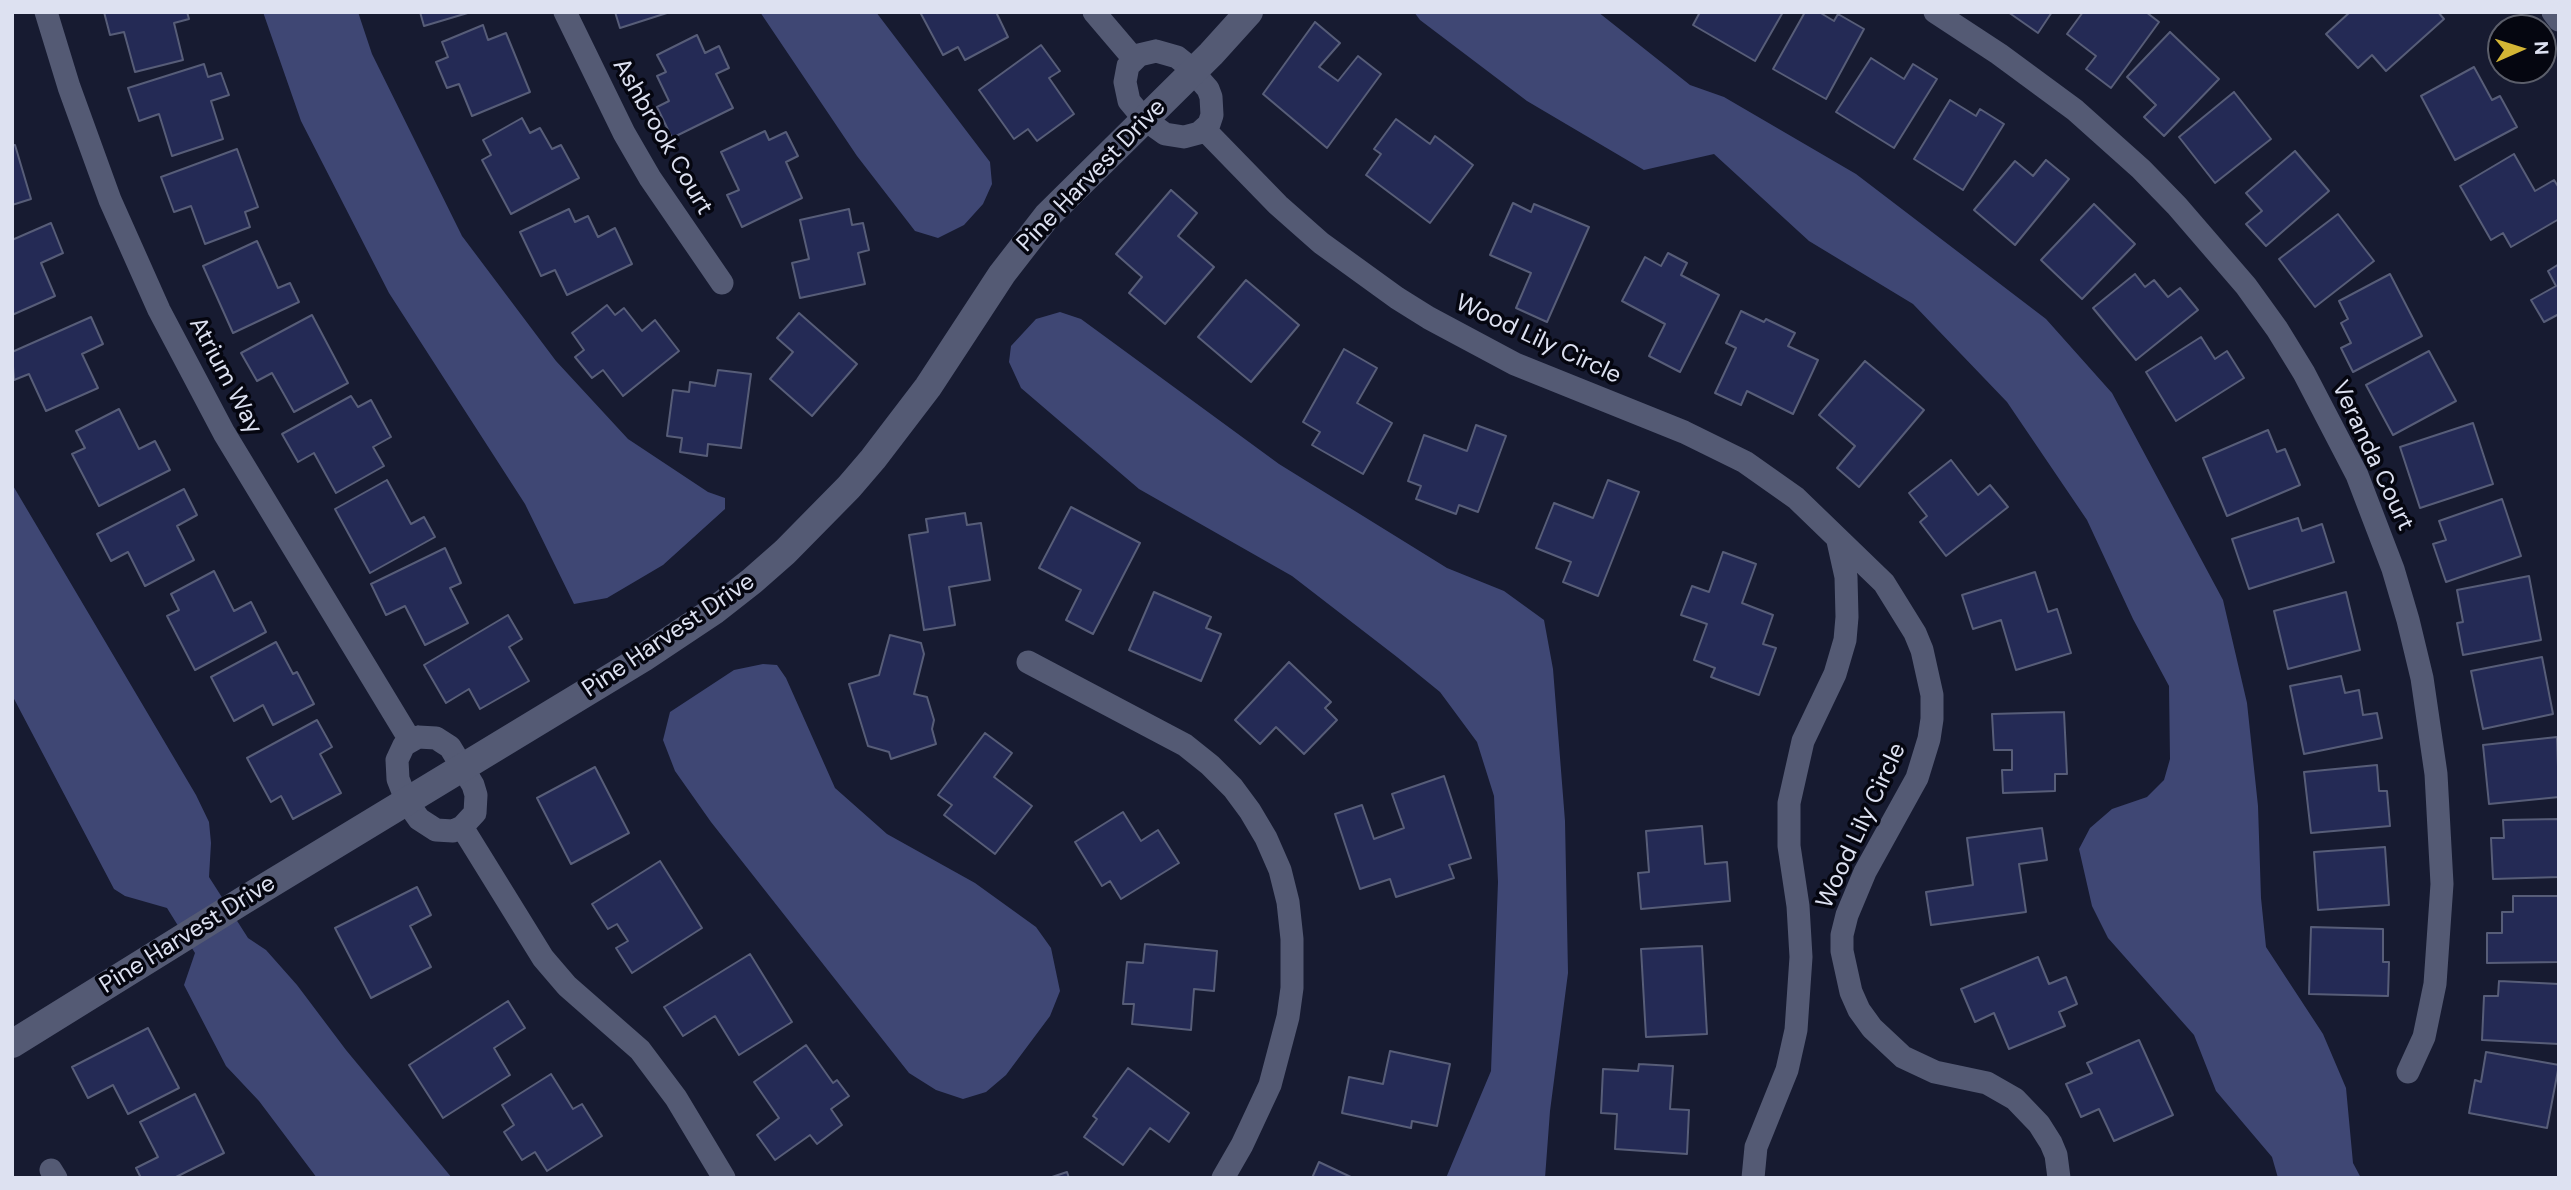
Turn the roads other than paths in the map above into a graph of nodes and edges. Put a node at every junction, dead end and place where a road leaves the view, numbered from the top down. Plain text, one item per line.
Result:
1 (46, 12) edge
2 (565, 12) edge
3 (1094, 12) edge
4 (1249, 12) edge
5 (1935, 12) edge
6 (2553, 12) edge
7 (2559, 20) edge
8 (1134, 59) junction
9 (1194, 72) junction
10 (1144, 120) junction
11 (1204, 129) junction
12 (722, 283) dead end
13 (1838, 541) junction
14 (1028, 662) dead end
15 (410, 740) junction
16 (464, 768) junction
17 (407, 802) junction
18 (463, 827) junction
19 (12, 1044) edge
20 (2408, 1072) dead end
21 (724, 1178) edge
22 (1223, 1178) edge
23 (1754, 1178) edge
24 (2059, 1178) edge

1 - 15 street, Atrium Way
2 - 12 street, Ashbrook Court
3 - 8 street
4 - 9 street, Pine Harvest Drive
5 - 20 street, Veranda Court
6 - 7 street
8 - 9 street
8 - 10 street
9 - 10 street, Pine Harvest Drive
9 - 11 street
10 - 11 street
10 - 16 street, Pine Harvest Drive
11 - 13 street, Wood Lily Circle
13 - 23 street, Wood Lily Circle
13 - 24 street, Wood Lily Circle
14 - 22 street
15 - 16 street
15 - 17 street
16 - 17 street, Pine Harvest Drive
16 - 18 street
17 - 18 street
17 - 19 street, Pine Harvest Drive
18 - 21 street

